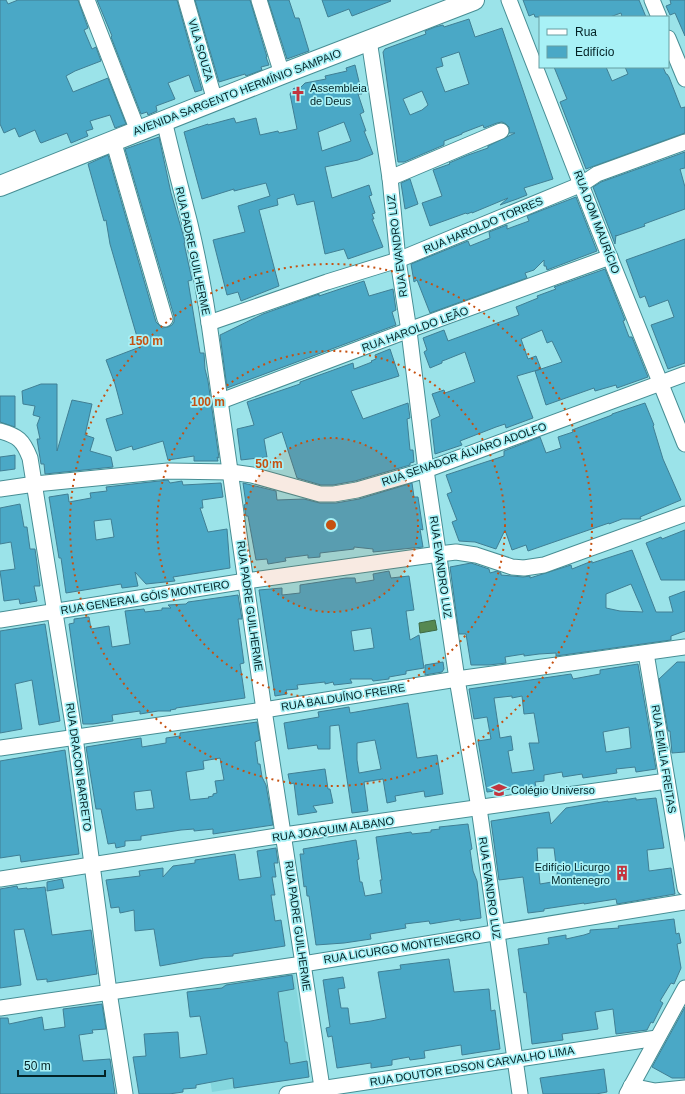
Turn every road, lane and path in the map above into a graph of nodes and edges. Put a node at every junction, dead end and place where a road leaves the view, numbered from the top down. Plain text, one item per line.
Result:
1 (87, 0) edge
2 (186, 0) edge
3 (258, 0) edge
4 (474, 0) edge
5 (509, 0) edge
6 (652, 0) edge
7 (659, 16) edge
8 (369, 40) junction
9 (669, 40) edge
10 (282, 74) junction
11 (685, 79) edge
12 (215, 101) junction
13 (164, 120) junction
14 (501, 130) dead end
15 (138, 131) junction
16 (113, 140) junction
17 (685, 142) edge
18 (390, 178) junction
19 (582, 184) junction
20 (0, 186) edge
21 (610, 257) junction
22 (398, 260) junction
23 (165, 319) dead end
24 (209, 323) junction
25 (408, 331) junction
26 (685, 374) edge
27 (661, 384) junction
28 (221, 401) junction
29 (0, 431) edge
30 (685, 444) edge
31 (426, 470) junction
32 (231, 472) junction
33 (34, 484) junction
34 (0, 489) edge
35 (685, 514) edge
36 (439, 554) junction
37 (246, 581) junction
38 (55, 611) junction
39 (0, 620) edge
40 (685, 647) edge
41 (646, 653) junction
42 (457, 679) junction
43 (264, 710) junction
44 (75, 737) junction
45 (0, 748) edge
46 (667, 781) junction
47 (478, 808) junction
48 (284, 836) junction
49 (92, 865) junction
50 (0, 879) edge
51 (685, 888) edge
52 (685, 902) edge
53 (496, 932) junction
54 (303, 964) junction
55 (685, 988) edge
56 (109, 992) junction
57 (0, 1008) edge
58 (657, 1038) junction
59 (515, 1060) junction
60 (685, 1088) edge
61 (629, 1090) edge
62 (323, 1091) edge
63 (125, 1094) edge
64 (287, 1094) edge
65 (520, 1094) edge

1 - 15 street
2 - 12 street, VILA SOUZA
3 - 10 street
4 - 8 main road, AVENIDA SARGENTO HERMÍNIO SAMPAIO
5 - 19 street, RUA DOM MAURÍCIO
6 - 7 street
8 - 10 main road, AVENIDA SARGENTO HERMÍNIO SAMPAIO
8 - 18 street, RUA EVANDRO LUZ
9 - 11 street
10 - 12 main road, AVENIDA SARGENTO HERMÍNIO SAMPAIO
12 - 13 main road, AVENIDA SARGENTO HERMÍNIO SAMPAIO
13 - 15 main road, AVENIDA SARGENTO HERMÍNIO SAMPAIO
13 - 24 street, RUA PADRE GUILHERME
14 - 18 street
15 - 16 main road, AVENIDA SARGENTO HERMÍNIO SAMPAIO
16 - 20 main road, AVENIDA SARGENTO HERMÍNIO SAMPAIO
16 - 23 street
17 - 19 street, RUA HAROLDO TORRES
18 - 22 street, RUA EVANDRO LUZ
19 - 21 street, RUA DOM MAURÍCIO
19 - 22 street, RUA HAROLDO TORRES
21 - 25 street, RUA HAROLDO LEÃO
21 - 27 street, RUA DOM MAURÍCIO
22 - 24 street, RUA HAROLDO TORRES
22 - 25 street, RUA EVANDRO LUZ
24 - 28 street, RUA PADRE GUILHERME
25 - 28 street, RUA HAROLDO LEÃO
25 - 31 street, RUA EVANDRO LUZ
26 - 27 street, RUA SENADOR ÁLVARO ADOLFO
27 - 30 street, RUA DOM MAURÍCIO
27 - 31 street, RUA SENADOR ÁLVARO ADOLFO
28 - 32 street, RUA PADRE GUILHERME
29 - 33 street, RUA DRACON BARRETO
31 - 32 street, RUA SENADOR ÁLVARO ADOLFO
31 - 36 street, RUA EVANDRO LUZ
32 - 33 street, RUA SENADOR ÁLVARO ADOLFO
32 - 37 street, RUA PADRE GUILHERME
33 - 34 street, RUA SENADOR ÁLVARO ADOLFO
33 - 38 street, RUA DRACON BARRETO
35 - 36 street, RUA GENERAL GÓIS MONTEIRO
36 - 37 street, RUA GENERAL GÓIS MONTEIRO
36 - 42 street, RUA EVANDRO LUZ
37 - 38 street, RUA GENERAL GÓIS MONTEIRO
37 - 43 street, RUA PADRE GUILHERME
38 - 39 street, RUA GENERAL GÓIS MONTEIRO
38 - 44 street, RUA DRACON BARRETO
40 - 41 street, RUA BALDUÍNO FREIRE
41 - 42 street, RUA BALDUÍNO FREIRE
41 - 46 street, RUA EMÍLIA FREITAS
42 - 43 street, RUA BALDUÍNO FREIRE
42 - 47 street, RUA EVANDRO LUZ
43 - 44 street, RUA BALDUÍNO FREIRE
43 - 48 street, RUA PADRE GUILHERME
44 - 45 street, RUA BALDUÍNO FREIRE
44 - 49 street, RUA DRACON BARRETO
46 - 47 street, RUA JOAQUIM ALBANO
46 - 51 street, RUA EMÍLIA FREITAS
47 - 48 street, RUA JOAQUIM ALBANO
47 - 53 street, RUA EVANDRO LUZ
48 - 49 street, RUA JOAQUIM ALBANO
48 - 54 street, RUA PADRE GUILHERME
49 - 50 street, RUA JOAQUIM ALBANO
49 - 56 street, RUA DRACON BARRETO
52 - 53 street, RUA LICURGO MONTENEGRO
53 - 54 street, RUA LICURGO MONTENEGRO
53 - 59 street, RUA EVANDRO LUZ
54 - 56 street, RUA LICURGO MONTENEGRO
54 - 62 street, RUA PADRE GUILHERME
55 - 58 street
56 - 57 street, RUA LICURGO MONTENEGRO
56 - 63 street, RUA DRACON BARRETO
58 - 59 street, RUA DOUTOR EDSON CARVALHO LIMA
58 - 61 street
59 - 62 street, RUA DOUTOR EDSON CARVALHO LIMA
59 - 65 street, RUA EVANDRO LUZ
60 - 61 street
62 - 64 street, RUA DOUTOR EDSON CARVALHO LIMA

